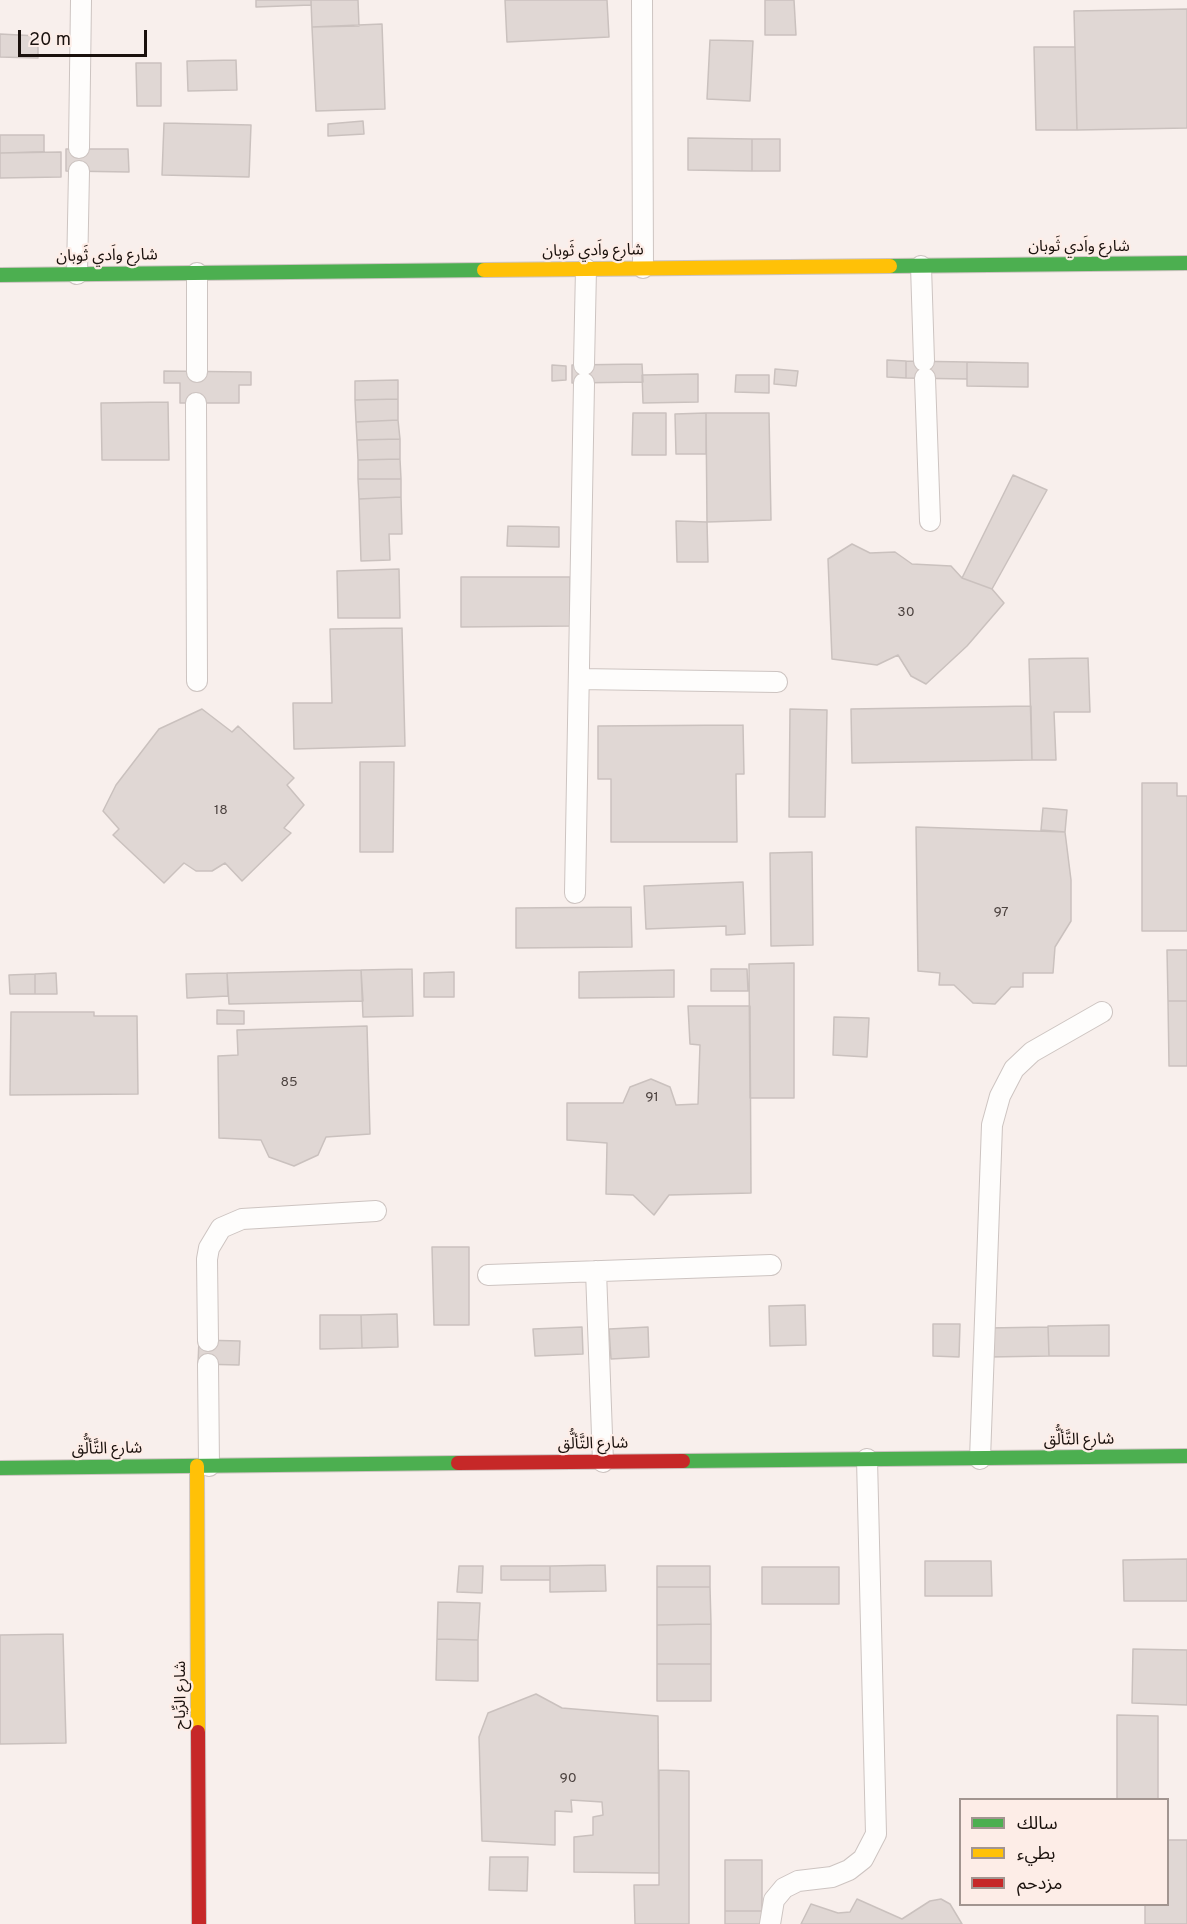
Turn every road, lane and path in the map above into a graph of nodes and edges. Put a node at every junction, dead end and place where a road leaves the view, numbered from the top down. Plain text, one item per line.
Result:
1 (81, 0) edge
2 (642, 0) edge
3 (79, 148) dead end
4 (79, 171) dead end
5 (1187, 264) edge
6 (921, 266) junction
7 (644, 268) junction
8 (586, 269) junction
9 (197, 273) junction
10 (77, 274) junction
11 (0, 275) edge
12 (197, 372) dead end
13 (196, 403) dead end
14 (930, 521) dead end
15 (579, 679) junction
16 (198, 681) dead end
17 (777, 682) dead end
18 (576, 893) dead end
19 (1102, 1012) dead end
20 (376, 1210) dead end
21 (771, 1265) dead end
22 (596, 1271) junction
23 (488, 1275) dead end
24 (208, 1341) dead end
25 (208, 1364) dead end
26 (1187, 1456) edge
27 (867, 1459) junction
28 (980, 1459) junction
29 (603, 1462) junction
30 (203, 1466) junction
31 (0, 1468) edge
32 (200, 1924) edge
33 (770, 1924) edge

1 - 3 lane
2 - 7 lane
4 - 10 lane
5 - 6 street, شارع واَدي ثَوبان
6 - 7 street, شارع واَدي ثَوبان
6 - 14 lane
7 - 8 street, شارع واَدي ثَوبان
8 - 9 street, شارع واَدي ثَوبان
8 - 15 lane
9 - 10 street, شارع واَدي ثَوبان
9 - 12 lane
10 - 11 street, شارع واَدي ثَوبان
13 - 16 lane
15 - 17 lane
15 - 18 lane
19 - 28 lane
20 - 24 lane
21 - 22 lane
22 - 23 lane
22 - 29 lane
25 - 30 lane
26 - 28 street, شارع التَّألُّق
27 - 28 street, شارع التَّألُّق
27 - 29 street, شارع التَّألُّق
27 - 33 lane
29 - 30 street, شارع التَّألُّق
30 - 31 street, شارع التَّألُّق
30 - 32 street, شارع الرِّياح

